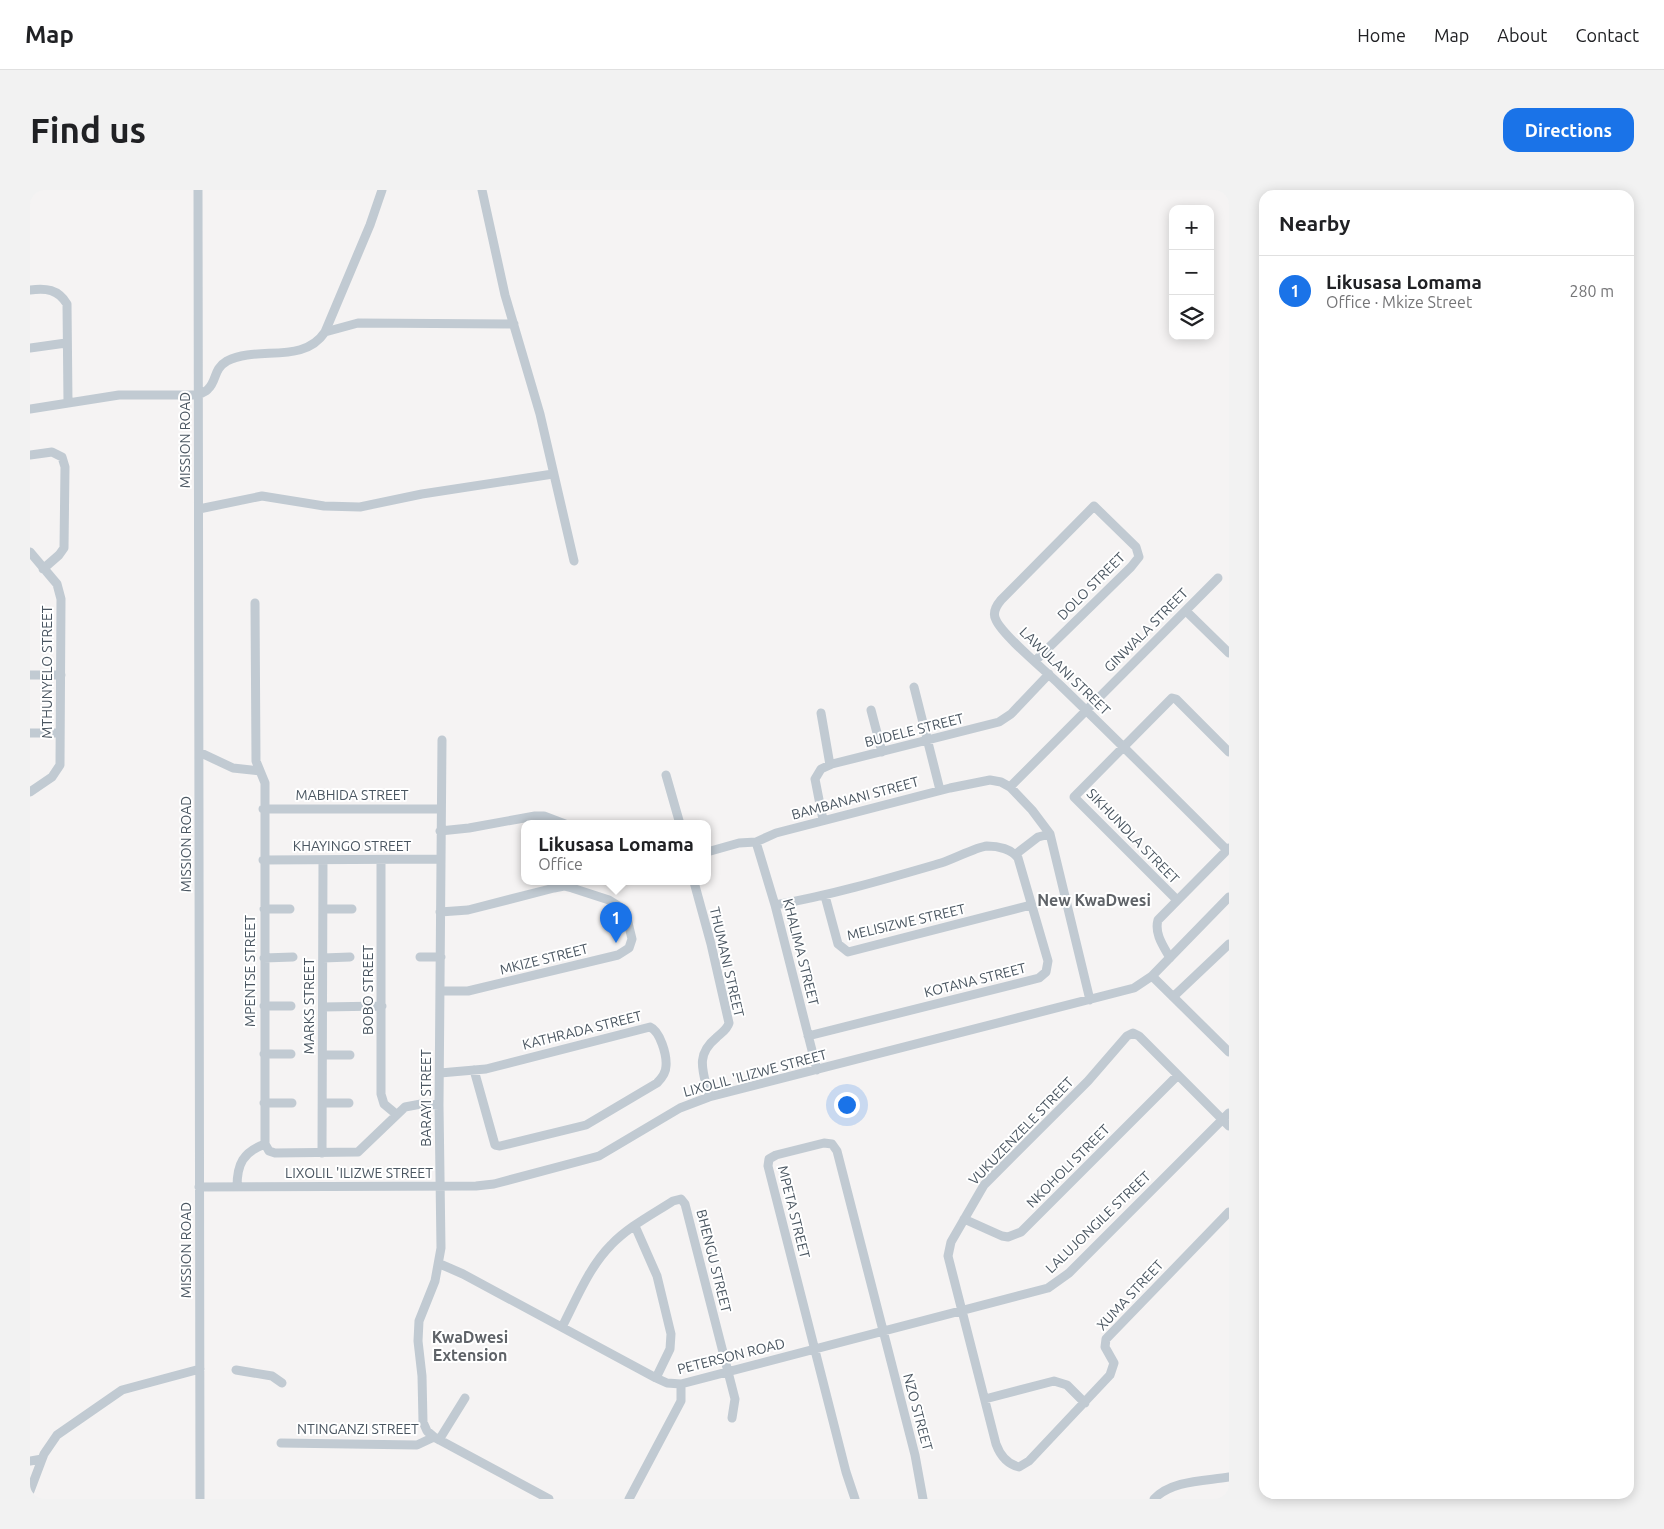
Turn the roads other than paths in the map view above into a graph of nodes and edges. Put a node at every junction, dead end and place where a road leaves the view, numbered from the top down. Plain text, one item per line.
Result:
1 (198, 190) edge
2 (382, 190) edge
3 (482, 190) edge
4 (30, 290) edge
5 (514, 324) junction
6 (325, 332) junction
7 (66, 343) junction
8 (30, 348) edge
9 (198, 395) junction
10 (68, 403) junction
11 (30, 409) edge
12 (30, 455) edge
13 (553, 474) junction
14 (1094, 506) joint
15 (199, 509) junction
16 (30, 552) edge
17 (574, 561) dead end
18 (43, 568) junction
19 (1218, 578) dead end
20 (255, 603) dead end
21 (1186, 611) junction
22 (1229, 653) edge
23 (1035, 661) junction
24 (1048, 674) junction
25 (30, 675) edge
26 (61, 675) junction
27 (914, 687) dead end
28 (871, 710) dead end
29 (1086, 710) junction
30 (821, 713) dead end
31 (30, 733) edge
32 (60, 733) junction
33 (442, 740) dead end
34 (926, 740) junction
35 (1124, 747) junction
36 (199, 752) junction
37 (882, 752) junction
38 (1229, 752) edge
39 (830, 765) junction
40 (260, 770) junction
41 (666, 775) dead end
42 (1010, 787) junction
43 (940, 790) junction
44 (30, 792) edge
45 (263, 809) junction
46 (441, 809) junction
47 (554, 820) edge
48 (679, 820) edge
49 (823, 820) junction
50 (440, 831) junction
51 (1050, 834) junction
52 (756, 842) junction
53 (1228, 849) edge
54 (711, 851) edge
55 (1016, 854) junction
56 (440, 859) junction
57 (263, 860) junction
58 (323, 860) junction
59 (381, 860) junction
60 (560, 885) edge
61 (567, 885) edge
62 (695, 885) edge
63 (825, 896) junction
64 (1229, 897) edge
65 (1177, 900) junction
66 (775, 905) junction
67 (1032, 905) junction
68 (290, 908) dead end
69 (264, 909) junction
70 (323, 909) junction
71 (352, 909) dead end
72 (440, 912) junction
73 (1229, 944) edge
74 (293, 957) dead end
75 (350, 957) dead end
76 (420, 957) dead end
77 (441, 957) junction
78 (264, 958) junction
79 (323, 958) junction
80 (1170, 958) junction
81 (1152, 976) junction
82 (441, 991) junction
83 (1173, 997) junction
84 (1090, 1000) junction
85 (264, 1006) junction
86 (291, 1006) dead end
87 (382, 1006) junction
88 (323, 1007) junction
89 (808, 1036) junction
90 (1229, 1052) edge
91 (264, 1054) junction
92 (291, 1054) dead end
93 (323, 1054) junction
94 (350, 1055) dead end
95 (474, 1070) junction
96 (817, 1070) junction
97 (440, 1073) junction
98 (1178, 1075) junction
99 (709, 1097) junction
100 (264, 1103) junction
101 (292, 1103) dead end
102 (323, 1103) junction
103 (349, 1103) dead end
104 (439, 1105) junction
105 (396, 1114) junction
106 (1227, 1120) edge
107 (265, 1144) junction
108 (322, 1153) junction
109 (441, 1186) junction
110 (199, 1187) junction
111 (238, 1187) junction
112 (1229, 1212) edge
113 (964, 1219) junction
114 (635, 1226) junction
115 (440, 1264) junction
116 (963, 1311) junction
117 (562, 1328) junction
118 (883, 1332) junction
119 (814, 1350) junction
120 (200, 1369) junction
121 (236, 1370) dead end
122 (728, 1371) junction
123 (656, 1378) junction
124 (282, 1383) dead end
125 (681, 1384) junction
126 (465, 1398) dead end
127 (985, 1399) junction
128 (1086, 1403) junction
129 (732, 1418) dead end
130 (436, 1438) junction
131 (281, 1442) dead end
132 (42, 1459) junction
133 (30, 1461) edge
134 (1019, 1466) joint
135 (1229, 1477) edge
136 (30, 1491) edge
137 (200, 1499) edge
138 (549, 1499) edge
139 (629, 1499) edge
140 (855, 1499) edge
141 (923, 1499) edge
142 (1154, 1499) edge

1 - 9 street, MISSION ROAD
2 - 6 street
3 - 5 street
4 - 7 street
5 - 6 street
5 - 13 street
6 - 9 street
7 - 8 street
7 - 10 street
9 - 10 street
9 - 15 street, MISSION ROAD
10 - 11 street
12 - 18 street
13 - 15 street
13 - 17 street
14 - 23 street, LAWULANI STREET
14 - 23 street, DOLO STREET
15 - 36 street, MISSION ROAD
16 - 18 street, MTHUNYELO STREET
18 - 26 street, MTHUNYELO STREET
19 - 21 street, GINWALA STREET
20 - 40 street, MPENTSE STREET
21 - 22 street
21 - 29 street, GINWALA STREET
23 - 24 street, LAWULANI STREET
24 - 29 street, LAWULANI STREET
24 - 34 street, BUDELE STREET
25 - 26 street
26 - 32 street, MTHUNYELO STREET
27 - 34 street
28 - 37 street
29 - 35 street, LAWULANI STREET
29 - 42 street, GINWALA STREET
30 - 39 street
31 - 32 street
32 - 44 street, MTHUNYELO STREET
33 - 46 street, BARAYI STREET
34 - 37 street, BUDELE STREET
34 - 43 street
35 - 38 street, SIKHUNDLA STREET
35 - 53 street, LAWULANI STREET
35 - 65 street, SIKHUNDLA STREET
36 - 40 street
36 - 110 street, MISSION ROAD
37 - 39 street, BUDELE STREET
39 - 49 street
40 - 45 street, MPENTSE STREET
41 - 48 street
42 - 43 street, BAMBANANI STREET
42 - 51 street
43 - 49 street, BAMBANANI STREET
45 - 46 street, MABHIDA STREET
45 - 57 street, MPENTSE STREET
46 - 50 street, BARAYI STREET
47 - 50 street
49 - 52 street, BAMBANANI STREET
50 - 56 street, BARAYI STREET
51 - 55 street
51 - 84 street
52 - 54 street, BAMBANANI STREET
52 - 66 street, KHALIMA STREET
53 - 65 street
55 - 63 street
55 - 67 street, KOTANA STREET
56 - 59 street, KHAYINGO STREET
56 - 72 street, BARAYI STREET
57 - 58 street, KHAYINGO STREET
57 - 69 street, MPENTSE STREET
58 - 59 street, KHAYINGO STREET
58 - 70 street, MARKS STREET
59 - 87 street, BOBO STREET
60 - 72 street, MKIZE STREET
61 - 82 street, MKIZE STREET
62 - 99 street, THUMANI STREET
63 - 66 street
63 - 67 street, MELISIZWE STREET
64 - 80 street, LIXOLIL 'ILIZWE STREET
65 - 80 street
66 - 89 street, KHALIMA STREET
67 - 89 street, KOTANA STREET
68 - 69 street
69 - 78 street, MPENTSE STREET
70 - 71 street
70 - 79 street, MARKS STREET
72 - 77 street, BARAYI STREET
73 - 83 street
74 - 78 street
75 - 79 street
76 - 77 street
77 - 82 street, BARAYI STREET
78 - 85 street, MPENTSE STREET
79 - 88 street, MARKS STREET
80 - 81 street, LIXOLIL 'ILIZWE STREET
81 - 83 street
81 - 84 street, LIXOLIL 'ILIZWE STREET
82 - 97 street, BARAYI STREET
83 - 90 street
84 - 96 street, LIXOLIL 'ILIZWE STREET
85 - 86 street
85 - 91 street, MPENTSE STREET
87 - 88 street
87 - 105 street, BOBO STREET
88 - 93 street, MARKS STREET
89 - 96 street, KHALIMA STREET
91 - 92 street
91 - 100 street, MPENTSE STREET
93 - 94 street
93 - 102 street, MARKS STREET
95 - 95 street, KATHRADA STREET
95 - 97 street, KATHRADA STREET
96 - 99 street, LIXOLIL 'ILIZWE STREET
97 - 104 street, BARAYI STREET
98 - 106 street, VUKUZENZELE STREET
98 - 113 street, NKOHOLI STREET
98 - 113 street, VUKUZENZELE STREET
99 - 109 street, LIXOLIL 'ILIZWE STREET
100 - 101 street
100 - 107 street, MPENTSE STREET
102 - 103 street
102 - 108 street, MARKS STREET
104 - 105 street
104 - 109 street, BARAYI STREET
105 - 108 street
106 - 116 street, LALUJONGILE STREET
107 - 108 street
107 - 111 street
109 - 111 street, LIXOLIL 'ILIZWE STREET
109 - 115 street, BARAYI STREET
110 - 111 street, LIXOLIL 'ILIZWE STREET
110 - 120 street, MISSION ROAD
112 - 128 street, XUMA STREET
113 - 116 street, VUKUZENZELE STREET
114 - 117 street, BHENGU STREET
114 - 122 street, BHENGU STREET
114 - 123 street
115 - 117 street, PETERSON ROAD
115 - 130 street, BARAYI STREET
116 - 118 street, PETERSON ROAD
116 - 127 street, VUKUZENZELE STREET
117 - 123 street, PETERSON ROAD
118 - 119 street, PETERSON ROAD
118 - 119 street, MPETA STREET
118 - 141 street, NZO STREET
119 - 122 street, PETERSON ROAD
119 - 140 street
120 - 132 street
120 - 137 street, MISSION ROAD
121 - 124 street
122 - 125 street, PETERSON ROAD
122 - 129 street, BHENGU STREET
123 - 125 street, PETERSON ROAD
125 - 139 street
126 - 130 street
127 - 128 street
127 - 134 street, VUKUZENZELE STREET
128 - 134 street, XUMA STREET
130 - 131 street, NTINGANZI STREET
130 - 138 street
132 - 133 street
132 - 136 street
135 - 142 street

